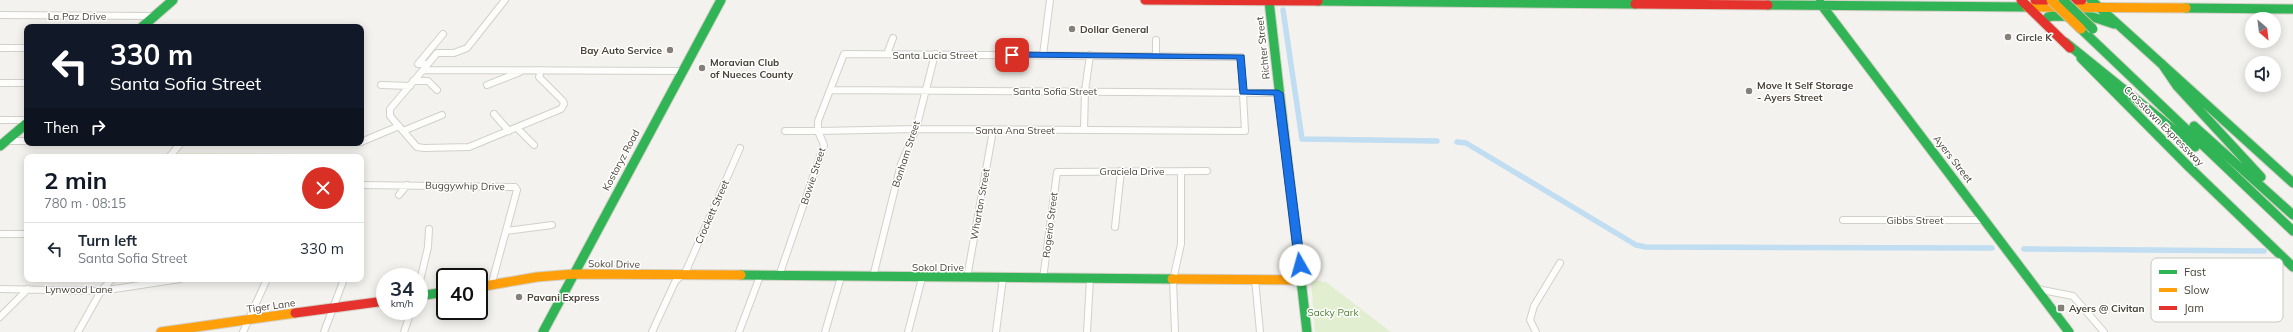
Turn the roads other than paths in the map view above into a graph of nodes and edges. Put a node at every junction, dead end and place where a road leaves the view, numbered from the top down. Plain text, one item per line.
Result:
1 (173, 0) edge
2 (505, 0) edge
3 (721, 0) edge
4 (1050, 0) edge
5 (1145, 0) edge
6 (2021, 0) edge
7 (2035, 0) edge
8 (2051, 0) edge
9 (2063, 0) edge
10 (2082, 0) edge
11 (2091, 0) edge
12 (1269, 1) edge
13 (1820, 2) edge
14 (2029, 8) junction
15 (2100, 9) junction
16 (2293, 9) edge
17 (0, 15) edge
18 (154, 16) junction
19 (2044, 22) junction
20 (145, 24) edge
21 (2119, 26) junction
22 (443, 34) dead end
23 (893, 38) dead end
24 (1156, 40) dead end
25 (2064, 42) junction
26 (0, 48) edge
27 (24, 48) edge
28 (428, 52) junction
29 (437, 53) junction
30 (888, 54) junction
31 (936, 54) junction
32 (1042, 55) junction
33 (1090, 55) junction
34 (1156, 56) junction
35 (428, 64) junction
36 (2162, 64) junction
37 (423, 70) junction
38 (524, 70) junction
39 (541, 70) junction
40 (681, 71) junction
41 (0, 83) edge
42 (24, 83) edge
43 (411, 84) junction
44 (381, 85) dead end
45 (487, 85) dead end
46 (437, 90) dead end
47 (831, 90) junction
48 (925, 91) junction
49 (1085, 92) junction
50 (1243, 92) junction
51 (1278, 93) junction
52 (494, 114) dead end
53 (442, 115) dead end
54 (0, 120) edge
55 (24, 120) edge
56 (24, 126) edge
57 (517, 128) junction
58 (401, 129) junction
59 (916, 129) junction
60 (817, 130) junction
61 (993, 130) junction
62 (1084, 130) junction
63 (509, 131) junction
64 (785, 131) dead end
65 (24, 141) edge
66 (364, 141) edge
67 (3, 143) edge
68 (178, 146) edge
69 (534, 146) dead end
70 (740, 148) dead end
71 (172, 154) edge
72 (1121, 171) junction
73 (1207, 171) dead end
74 (1057, 172) joint
75 (1181, 172) junction
76 (2293, 183) edge
77 (364, 185) edge
78 (407, 185) junction
79 (2247, 187) junction
80 (399, 195) dead end
81 (2293, 211) edge
82 (2293, 215) edge
83 (1843, 220) dead end
84 (1986, 220) junction
85 (552, 224) dead end
86 (1115, 227) dead end
87 (429, 229) dead end
88 (506, 231) junction
89 (2293, 231) edge
90 (0, 234) edge
91 (24, 234) edge
92 (1560, 263) dead end
93 (2293, 267) edge
94 (423, 268) edge
95 (574, 274) junction
96 (681, 275) junction
97 (760, 276) junction
98 (779, 276) junction
99 (841, 277) junction
100 (873, 277) junction
101 (922, 278) junction
102 (967, 278) junction
103 (1003, 278) junction
104 (1043, 279) junction
105 (1090, 279) junction
106 (1255, 279) junction
107 (1173, 280) junction
108 (1302, 280) junction
109 (109, 282) edge
110 (160, 282) edge
111 (266, 282) edge
112 (343, 282) edge
113 (488, 286) edge
114 (491, 286) junction
115 (0, 289) edge
116 (28, 289) junction
117 (2037, 289) junction
118 (101, 291) junction
119 (376, 302) edge
120 (334, 308) junction
121 (0, 317) edge
122 (248, 320) junction
123 (408, 320) edge
124 (78, 332) edge
125 (162, 332) edge
126 (242, 332) edge
127 (324, 332) edge
128 (404, 332) edge
129 (543, 332) edge
130 (652, 332) edge
131 (739, 332) edge
132 (825, 332) edge
133 (908, 332) edge
134 (996, 332) edge
135 (1087, 332) edge
136 (1175, 332) edge
137 (1260, 332) edge
138 (1307, 332) edge
139 (1536, 332) edge
140 (2069, 332) edge
141 (2104, 332) edge

1 - 18 main road
2 - 29 street
3 - 40 main road, Kostoryz Road
4 - 32 street
5 - 12 main road
6 - 14 main road, Crosstown Expressway
7 - 10 main road
8 - 79 main road, Crosstown Expressway, bridge
9 - 82 main road, Crosstown Expressway, bridge
11 - 15 main road
12 - 13 main road
12 - 51 main road, Richter Street
13 - 14 main road
13 - 84 main road, Ayers Street
14 - 15 main road
14 - 19 main road, Crosstown Expressway
15 - 16 main road
15 - 21 main road
17 - 18 street, La Paz Drive
18 - 20 main road
19 - 21 main road
19 - 25 main road, Crosstown Expressway
21 - 36 main road
22 - 28 street
23 - 30 street
24 - 34 street
25 - 79 main road
25 - 93 main road, Crosstown Expressway
26 - 27 street
28 - 29 street
28 - 35 street
29 - 35 street
30 - 31 street, Santa Lucia Street
30 - 47 street, Santa Lucia Street
31 - 32 street, Santa Lucia Street
31 - 48 street, Bonham Street
32 - 33 street, Santa Lucia Street
33 - 34 street, Santa Lucia Street
33 - 49 street
34 - 50 street, Santa Lucia Street
35 - 37 street
36 - 76 main road
36 - 81 main road
37 - 38 street
37 - 43 street
38 - 39 street
38 - 45 street
39 - 40 street
39 - 57 street
40 - 95 main road, Kostoryz Road
41 - 42 street
43 - 44 street
43 - 46 street
43 - 58 street
47 - 48 street, Santa Sofia Street
47 - 60 street
48 - 49 street, Santa Sofia Street
48 - 59 street, Bonham Street
49 - 50 street, Santa Sofia Street
49 - 62 street
50 - 51 street, Santa Sofia Street
50 - 62 street, Santa Ana Street
51 - 108 main road, Richter Street
52 - 63 street
53 - 58 street
54 - 55 street
56 - 67 main road
57 - 63 street
57 - 69 street
58 - 63 street
58 - 66 street
59 - 60 street, Santa Ana Street
59 - 61 street, Santa Ana Street
59 - 100 street, Bonham Street
60 - 64 street, Santa Ana Street
60 - 98 street, Bowie Street
61 - 62 street, Santa Ana Street
61 - 102 street, Wharton Street
65 - 67 street
68 - 71 street
70 - 96 street, Crockett Street
72 - 74 street, Graciela Drive
72 - 75 street, Graciela Drive
72 - 86 street
73 - 75 street, Graciela Drive
74 - 104 street, Rogerio Street
75 - 107 street
77 - 78 street, Buggywhip Drive
78 - 80 street
78 - 88 street, Buggywhip Drive
79 - 89 main road, Crosstown Expressway
83 - 84 street, Gibbs Street
84 - 117 main road, Ayers Street
85 - 88 street
87 - 94 street
88 - 114 street, Buggywhip Drive
90 - 91 street
92 - 139 street
95 - 96 main road, Sokol Drive
95 - 114 main road
95 - 129 main road, Kostoryz Road
96 - 97 main road, Sokol Drive
96 - 130 street, Crockett Street
97 - 98 main road, Sokol Drive
97 - 131 street
98 - 99 main road, Sokol Drive
99 - 100 main road, Sokol Drive
99 - 132 street
100 - 101 main road, Sokol Drive
101 - 102 main road, Sokol Drive
101 - 133 street
102 - 103 main road, Sokol Drive
103 - 104 main road, Sokol Drive
103 - 134 street
104 - 105 main road, Sokol Drive
105 - 107 main road, Sokol Drive
105 - 135 street
106 - 107 main road, Sokol Drive
106 - 108 main road, Sokol Drive
106 - 137 street
107 - 136 street
108 - 138 main road, Richter Street
109 - 118 street
110 - 118 street, Lynwood Lane
111 - 122 street
112 - 120 street
113 - 114 main road
115 - 116 street, Lynwood Lane
116 - 118 street, Lynwood Lane
116 - 121 street
117 - 140 main road, Ayers Street
117 - 141 street
118 - 124 street
119 - 120 main road, Tiger Lane
120 - 122 main road, Tiger Lane
120 - 127 street
122 - 125 main road, Tiger Lane
122 - 126 street
123 - 128 street

